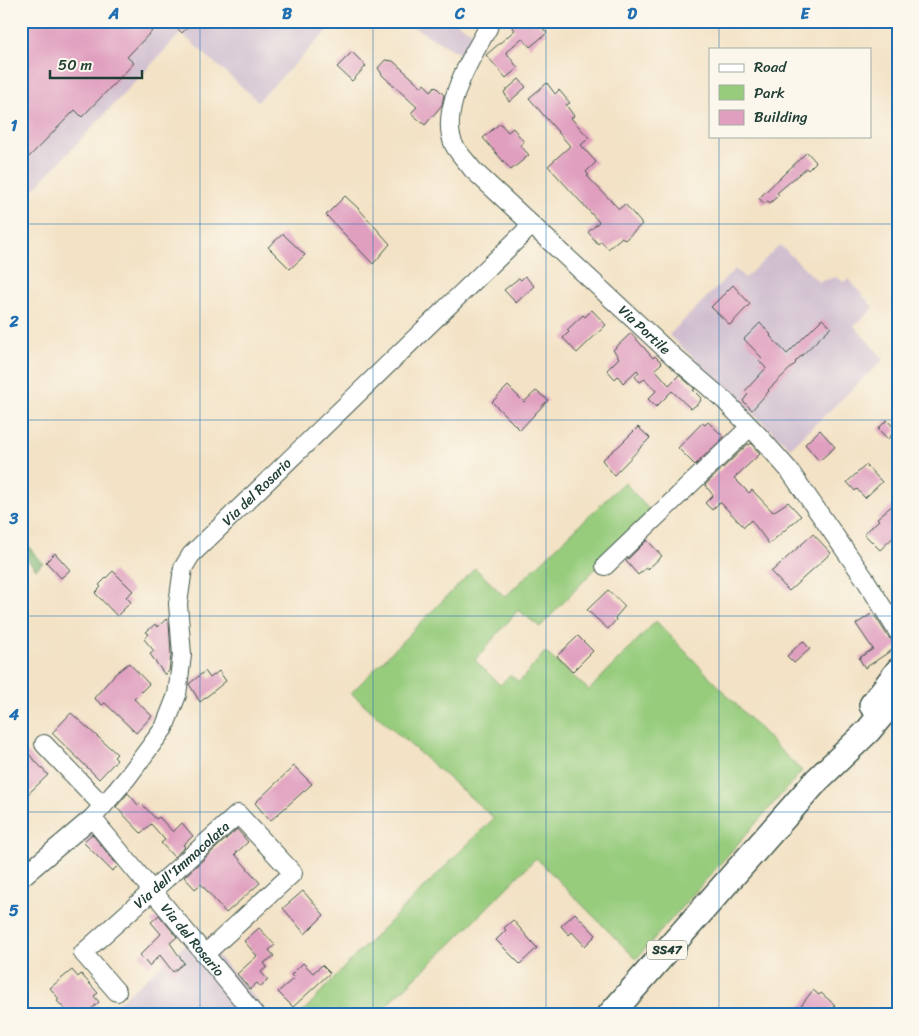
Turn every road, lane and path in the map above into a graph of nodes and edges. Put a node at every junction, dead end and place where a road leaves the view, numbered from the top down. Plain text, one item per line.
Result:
1 (490, 21) edge
2 (532, 225) junction
3 (750, 427) junction
4 (605, 566) dead end
5 (898, 632) edge
6 (898, 671) edge
7 (898, 695) edge
8 (44, 744) dead end
9 (817, 780) junction
10 (98, 812) junction
11 (21, 878) edge
12 (153, 891) junction
13 (206, 954) junction
14 (117, 992) dead end
15 (255, 1015) edge
16 (610, 1015) edge

1 - 2 street, Via Portile
2 - 3 street, Via Portile
2 - 10 street, Via del Rosario
3 - 4 street
3 - 5 street, Via Portile
6 - 9 highway, SS47
7 - 9 highway, SS47
8 - 10 street
9 - 16 highway, SS47
10 - 11 street, Via del Rosario
10 - 12 street, Via del Rosario
12 - 13 street, Via del Rosario
12 - 13 street, Via dell'Immacolata
12 - 14 street, Via dell'Immacolata
13 - 15 street, Via del Rosario

